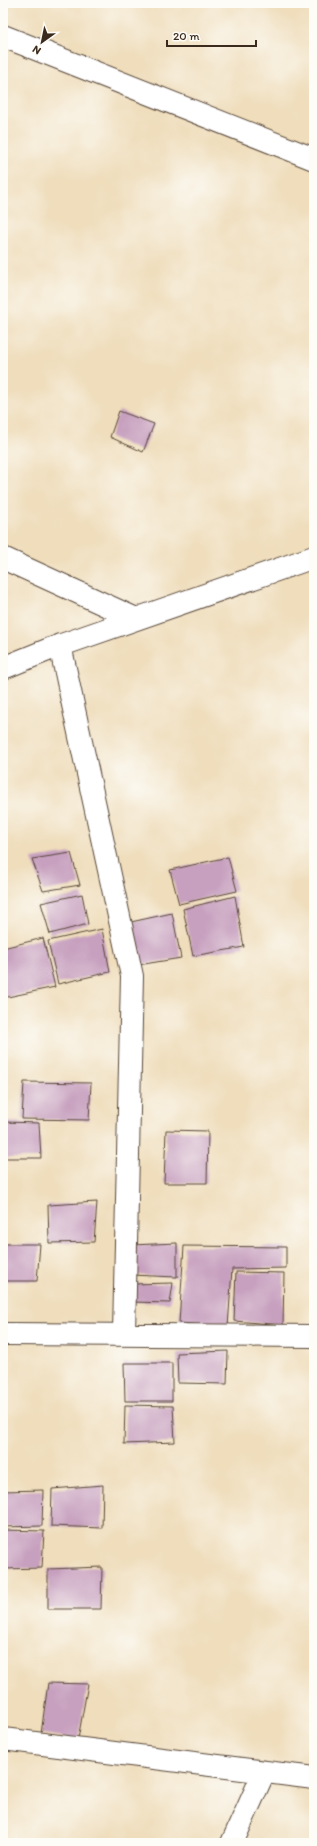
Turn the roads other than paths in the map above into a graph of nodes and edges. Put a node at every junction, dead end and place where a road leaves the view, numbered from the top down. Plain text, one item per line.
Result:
1 (3, 36) edge
2 (314, 159) edge
3 (314, 557) edge
4 (3, 558) edge
5 (136, 619) junction
6 (60, 645) junction
7 (3, 668) edge
8 (124, 1333) junction
9 (3, 1334) edge
10 (314, 1336) edge
11 (3, 1738) edge
12 (264, 1772) junction
13 (314, 1778) edge
14 (232, 1843) edge

1 - 2 street
3 - 5 street
4 - 5 street
5 - 6 street
6 - 7 street
6 - 8 street
8 - 9 street
8 - 10 street
11 - 12 street
12 - 13 street
12 - 14 street

